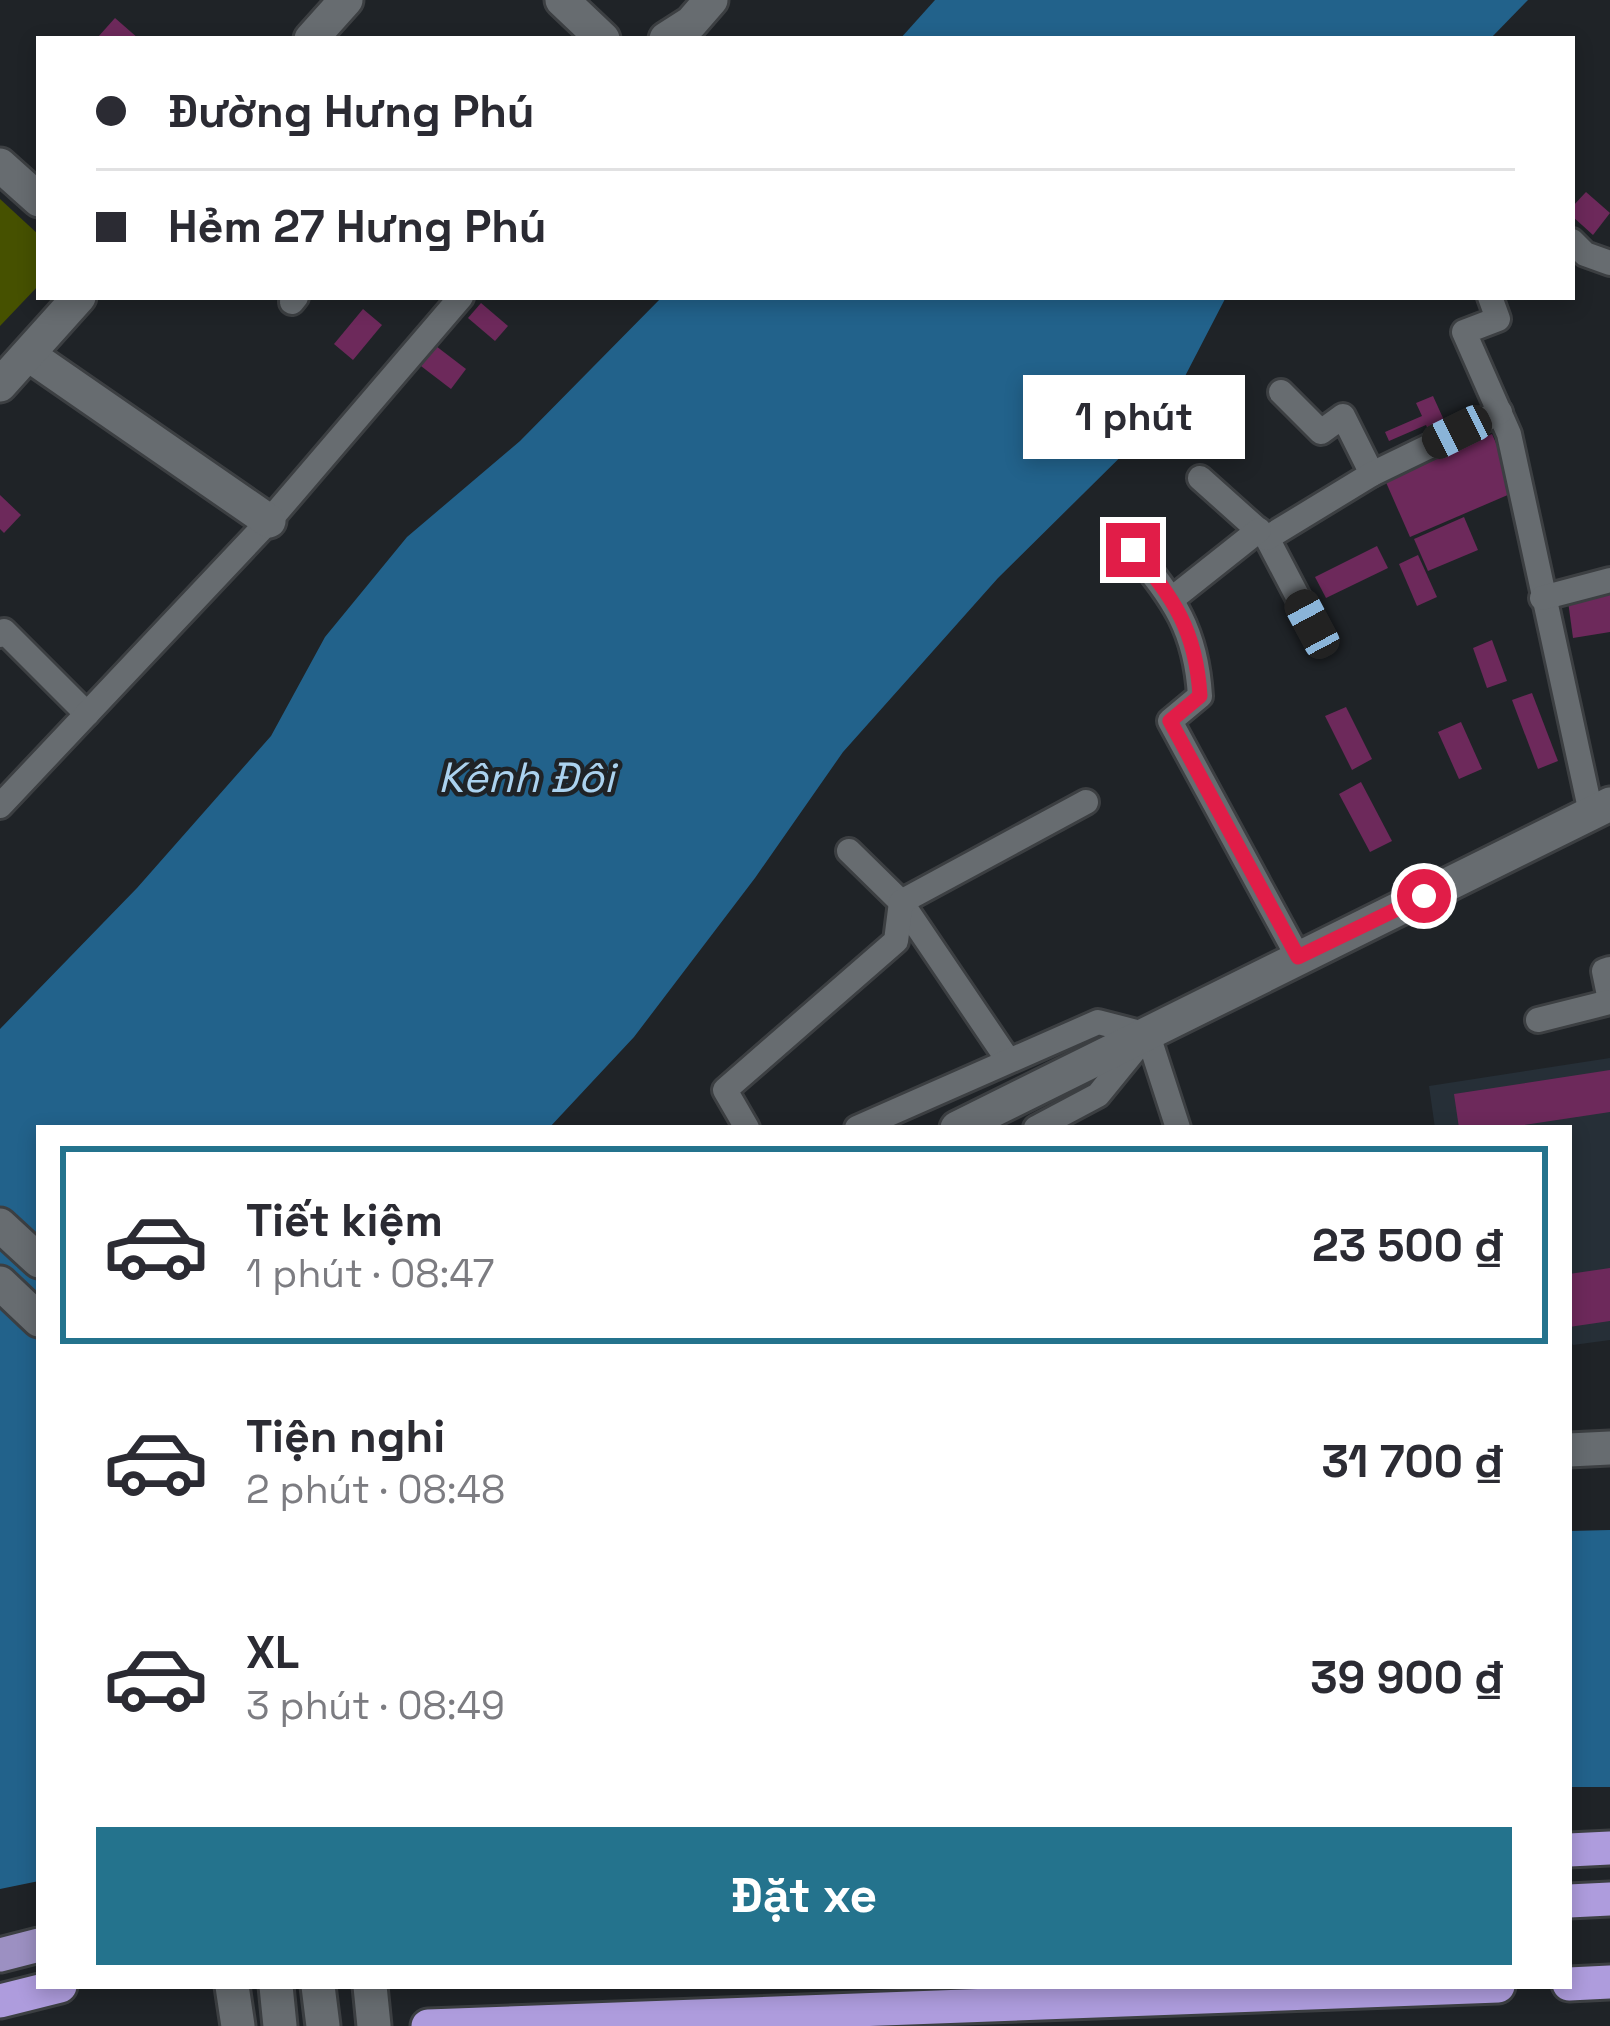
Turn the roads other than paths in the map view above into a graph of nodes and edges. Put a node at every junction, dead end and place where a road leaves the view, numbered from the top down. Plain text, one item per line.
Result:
1 (346, 0) edge
2 (562, 0) edge
3 (711, 0) edge
4 (313, 36) edge
5 (599, 36) edge
6 (671, 36) edge
7 (0, 165) edge
8 (36, 197) edge
9 (1575, 244) edge
10 (1610, 263) edge
11 (76, 300) edge
12 (457, 300) edge
13 (1491, 300) edge
14 (29, 355) junction
15 (0, 385) edge
16 (1281, 392) dead end
17 (1500, 412) junction
18 (1372, 474) junction
19 (1200, 478) dead end
20 (269, 521) junction
21 (1263, 534) junction
22 (1133, 550) dead end
23 (1610, 580) edge
24 (1542, 598) junction
25 (1172, 599) junction
26 (1312, 624) dead end
27 (1, 631) edge
28 (87, 714) junction
29 (1086, 802) dead end
30 (0, 806) edge
31 (1605, 809) edge
32 (849, 851) dead end
33 (902, 902) junction
34 (1298, 957) junction
35 (1610, 969) edge
36 (1610, 1001) edge
37 (1538, 1020) dead end
38 (1148, 1035) junction
39 (1008, 1060) junction
40 (745, 1125) edge
41 (864, 1125) edge
42 (963, 1125) edge
43 (1042, 1125) edge
44 (1177, 1125) edge
45 (0, 1225) edge
46 (36, 1259) edge
47 (0, 1282) edge
48 (36, 1317) edge
49 (1610, 1448) edge
50 (1572, 1450) edge
51 (1610, 1848) edge
52 (1572, 1850) edge
53 (1610, 1899) edge
54 (1572, 1901) edge
55 (36, 1946) edge
56 (0, 1955) edge
57 (1610, 1982) edge
58 (1572, 1984) edge
59 (48, 1989) edge
60 (232, 1989) edge
61 (276, 1989) edge
62 (318, 1989) edge
63 (370, 1989) edge
64 (1418, 1989) edge
65 (0, 2001) edge
66 (238, 2026) edge
67 (280, 2026) edge
68 (323, 2026) edge
69 (374, 2026) edge
70 (428, 2026) edge

1 - 4 main road
2 - 5 main road
3 - 6 main road
7 - 8 main road
9 - 10 lane
11 - 14 main road
12 - 20 lane
13 - 17 lane
14 - 15 main road
14 - 20 main road
16 - 18 lane
17 - 18 lane
17 - 24 lane
18 - 21 lane
19 - 21 lane
20 - 28 lane
21 - 25 lane
21 - 26 lane
22 - 25 lane
23 - 24 lane
24 - 31 lane
25 - 34 lane
27 - 28 lane
28 - 30 lane
29 - 33 lane
31 - 34 main road
32 - 33 lane
33 - 39 lane
33 - 40 lane
34 - 38 main road
35 - 36 lane
36 - 37 lane
38 - 39 lane
38 - 42 main road
38 - 43 lane
38 - 44 lane
39 - 41 lane
45 - 46 main road
47 - 48 main road
49 - 50 main road
51 - 52 highway
53 - 54 highway
55 - 56 main road
57 - 58 highway
59 - 65 highway
60 - 66 main road
61 - 67 main road
62 - 68 main road
63 - 69 main road
64 - 70 highway

